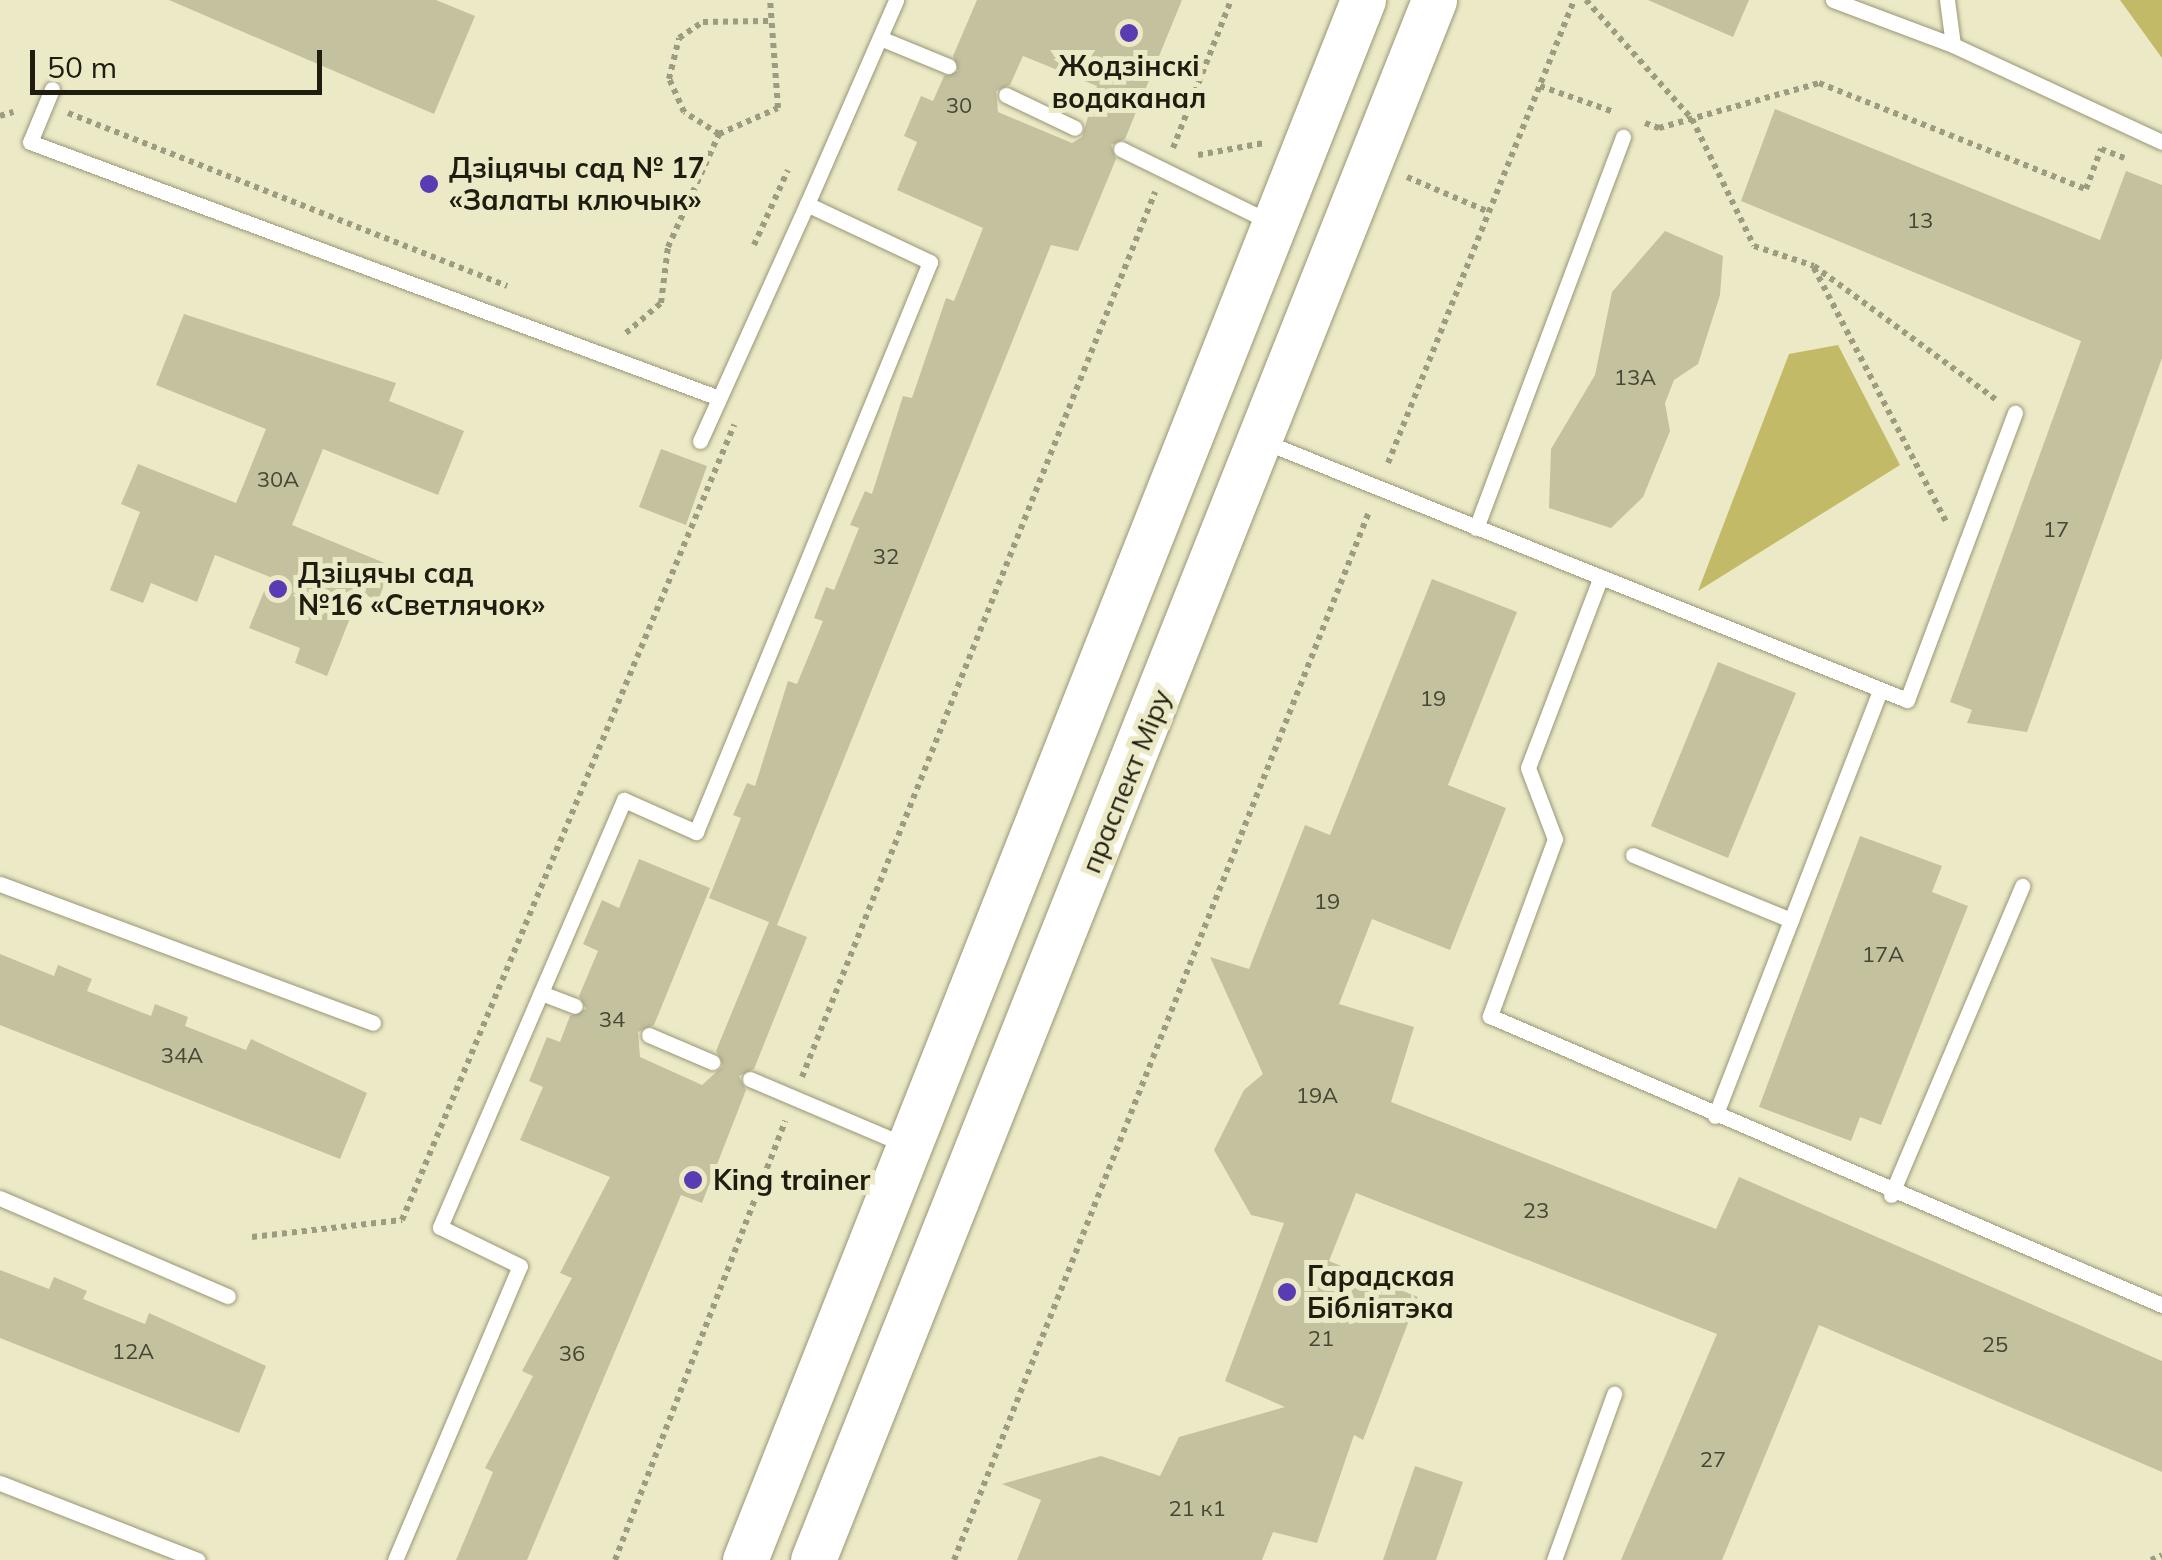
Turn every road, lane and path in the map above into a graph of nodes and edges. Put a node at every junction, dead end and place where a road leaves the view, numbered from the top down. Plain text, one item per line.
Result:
1 (770, 0) edge
2 (896, 0) edge
3 (1231, 0) edge
4 (1363, 0) edge
5 (1434, 0) edge
6 (1574, 0) edge
7 (1586, 0) edge
8 (1833, 0) edge
9 (1947, 0) edge
10 (770, 21) junction
11 (880, 38) junction
12 (1953, 45) junction
13 (948, 66) dead end
14 (1540, 86) junction
15 (1006, 94) dead end
16 (49, 96) junction
17 (0, 116) edge
18 (1692, 119) junction
19 (1075, 128) dead end
20 (719, 134) junction
21 (1622, 138) dead end
22 (2162, 142) edge
23 (1121, 149) dead end
24 (2131, 161) dead end
25 (792, 162) dead end
26 (1164, 169) junction
27 (807, 204) junction
28 (1275, 225) junction
29 (1334, 249) junction
30 (752, 251) dead end
31 (1814, 266) junction
32 (521, 292) dead end
33 (612, 328) dead end
34 (631, 336) junction
35 (649, 341) dead end
36 (719, 398) junction
37 (2015, 413) joint
38 (740, 428) dead end
39 (700, 440) dead end
40 (1265, 442) junction
41 (1378, 488) junction
42 (1476, 528) junction
43 (1963, 553) junction
44 (1600, 579) junction
45 (1880, 690) junction
46 (1633, 855) dead end
47 (0, 884) edge
48 (2022, 886) dead end
49 (1791, 920) junction
50 (542, 993) junction
51 (575, 1006) dead end
52 (373, 1023) dead end
53 (649, 1036) dead end
54 (712, 1062) dead end
55 (750, 1079) dead end
56 (794, 1097) junction
57 (1715, 1116) junction
58 (909, 1146) junction
59 (967, 1170) junction
60 (1892, 1195) junction
61 (0, 1198) edge
62 (252, 1237) dead end
63 (228, 1296) dead end
64 (2162, 1305) edge
65 (1614, 1394) dead end
66 (0, 1483) edge
67 (2162, 1556) edge
68 (198, 1560) edge
69 (395, 1560) edge
70 (615, 1560) edge
71 (745, 1560) edge
72 (813, 1560) edge
73 (954, 1560) edge
74 (1554, 1560) edge
75 (2152, 1560) edge

1 - 10 path
2 - 11 lane
3 - 26 path
4 - 28 main road
5 - 29 main road, праспект Міру
6 - 14 path
7 - 18 path
8 - 12 lane
9 - 12 lane
10 - 20 path
10 - 20 path
11 - 13 lane
11 - 27 lane
12 - 22 lane
14 - 18 path
14 - 41 path
15 - 19 lane
16 - 17 path
16 - 32 path
16 - 36 lane
18 - 24 path
18 - 31 path
20 - 34 path
21 - 42 lane
23 - 26 lane
25 - 30 path
26 - 28 lane
26 - 56 path
27 - 36 lane
27 - 50 lane
28 - 29 main road
28 - 58 main road
29 - 40 main road, праспект Міру
31 - 37 path
31 - 43 path
33 - 34 path
34 - 35 path
36 - 39 lane
37 - 43 lane
38 - 62 path
40 - 41 lane
40 - 59 main road, праспект Міру
41 - 42 lane
41 - 73 path
42 - 44 lane
43 - 45 lane
44 - 45 lane
44 - 57 lane
45 - 49 lane
46 - 49 lane
47 - 52 lane
48 - 60 lane
49 - 57 lane
50 - 51 lane
50 - 69 lane
53 - 54 lane
55 - 56 lane
56 - 58 lane
56 - 70 path
57 - 60 lane
58 - 59 main road
58 - 71 main road
59 - 72 main road, праспект Міру
60 - 64 lane
61 - 63 lane
65 - 74 lane
66 - 68 lane
67 - 75 path

